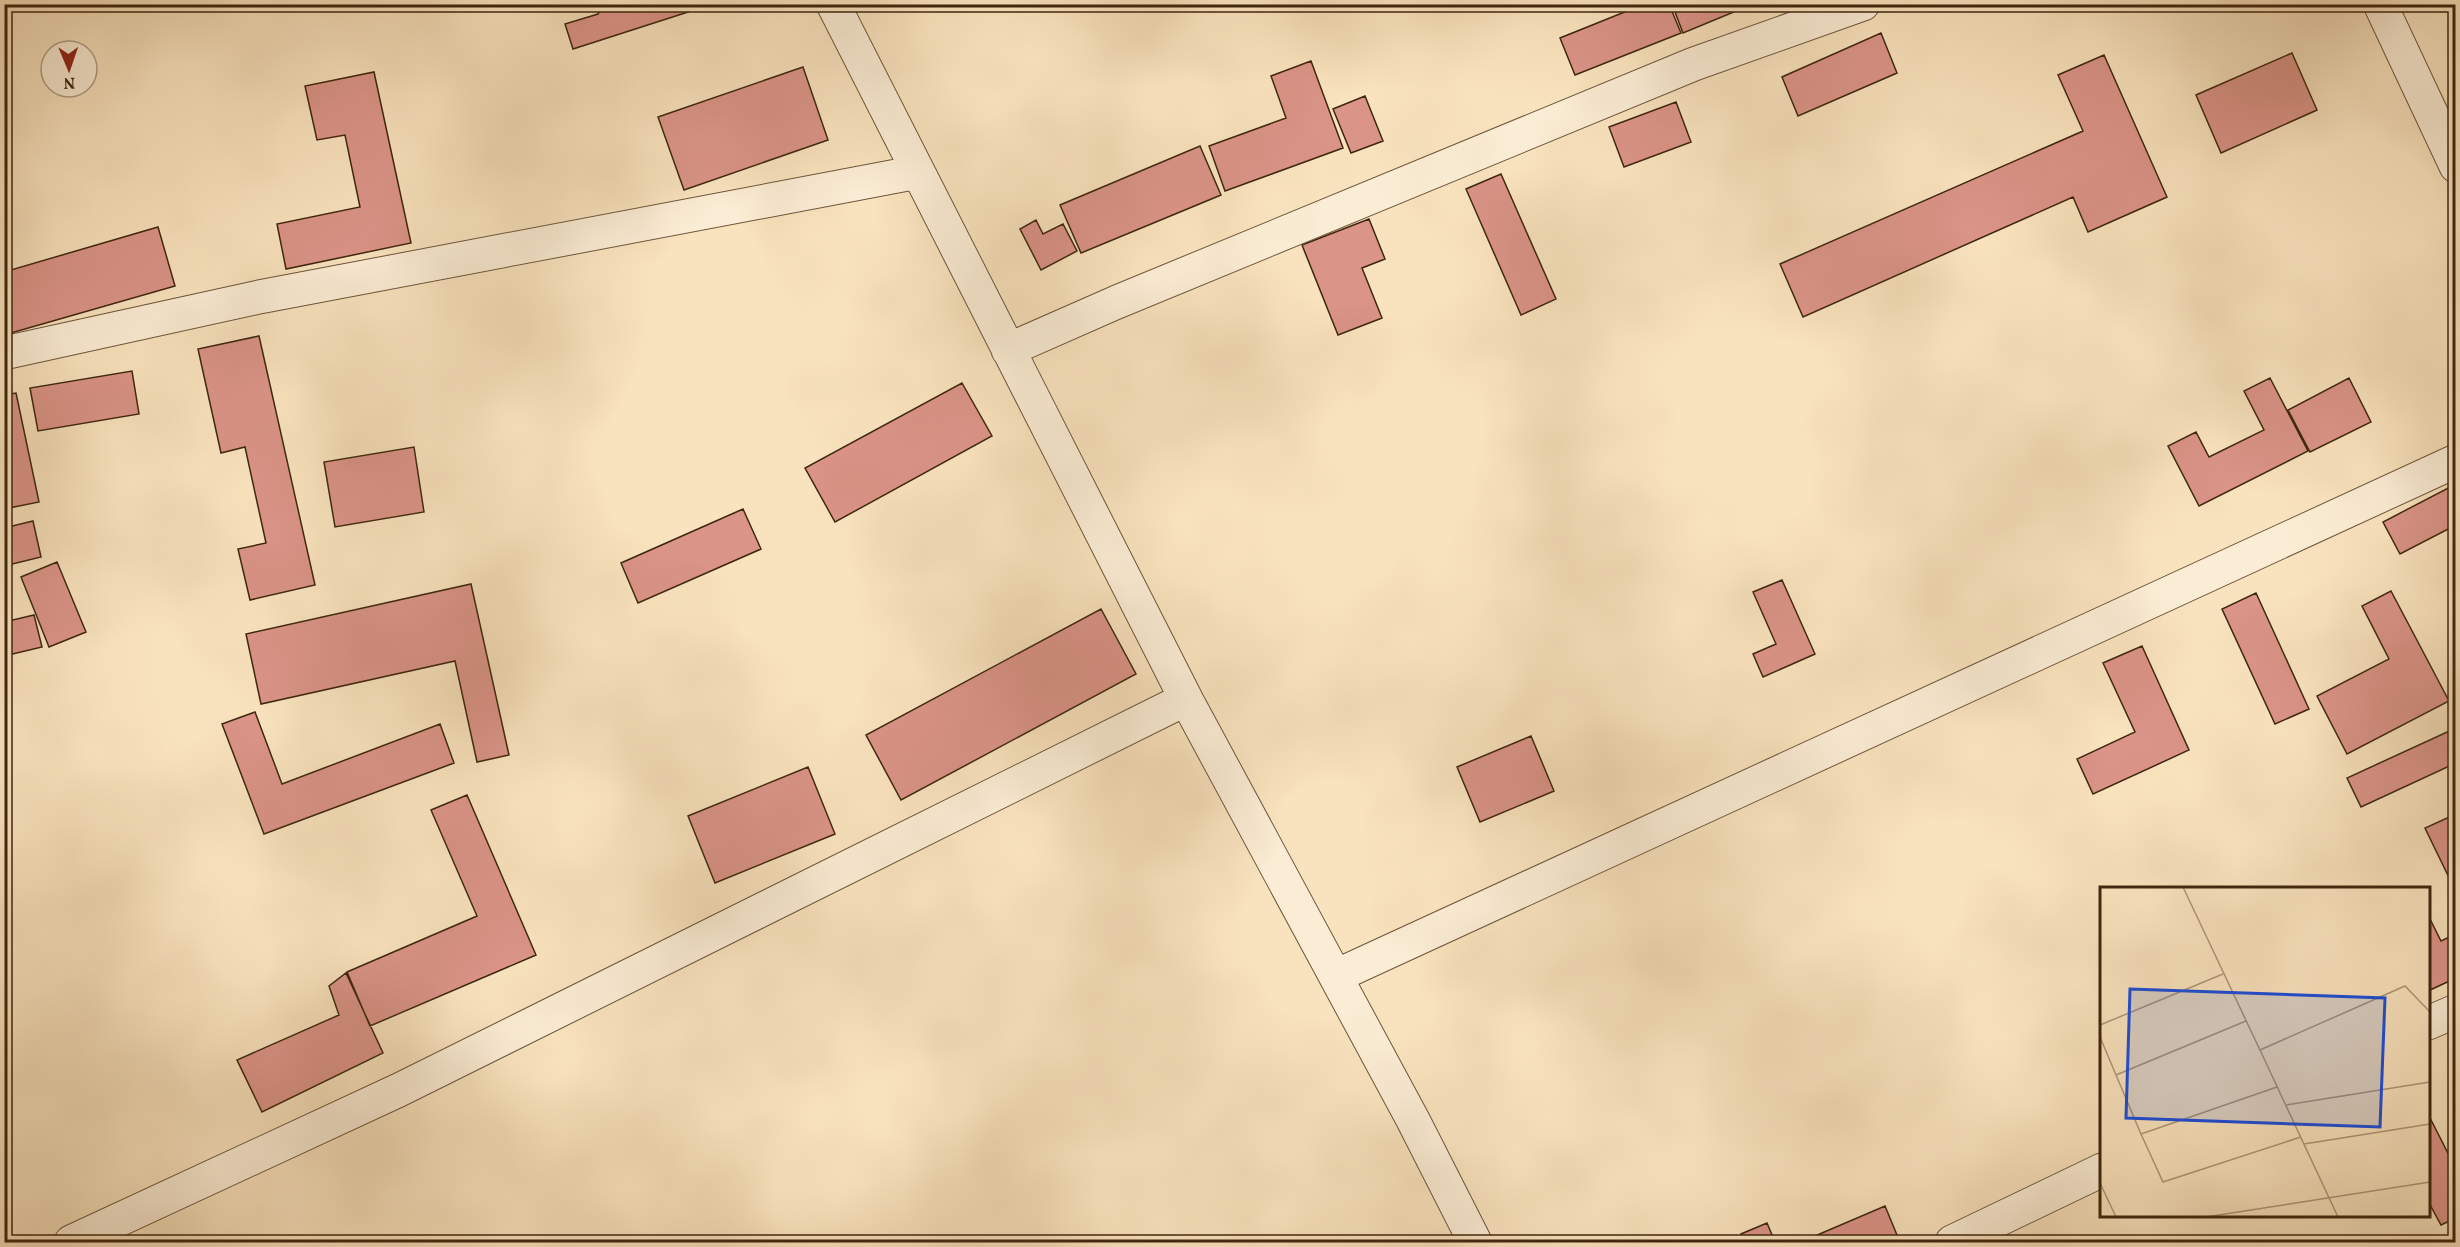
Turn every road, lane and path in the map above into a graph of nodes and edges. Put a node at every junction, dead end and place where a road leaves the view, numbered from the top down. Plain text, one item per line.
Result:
1 (833, 4) edge
2 (1863, 4) edge
3 (2380, 4) edge
4 (2456, 166) edge
5 (918, 172) junction
6 (1008, 350) junction
7 (4, 354) edge
8 (2456, 461) edge
9 (1186, 699) junction
10 (1336, 976) junction
11 (2456, 1011) edge
12 (2430, 1022) edge
13 (2100, 1171) edge
14 (71, 1242) edge
15 (1475, 1242) edge
16 (1952, 1242) edge

1 - 5 street
2 - 6 street
3 - 4 street
5 - 6 street
5 - 7 street
6 - 9 street
8 - 10 street
9 - 10 street
9 - 14 street
10 - 15 street
11 - 12 street
13 - 16 street

